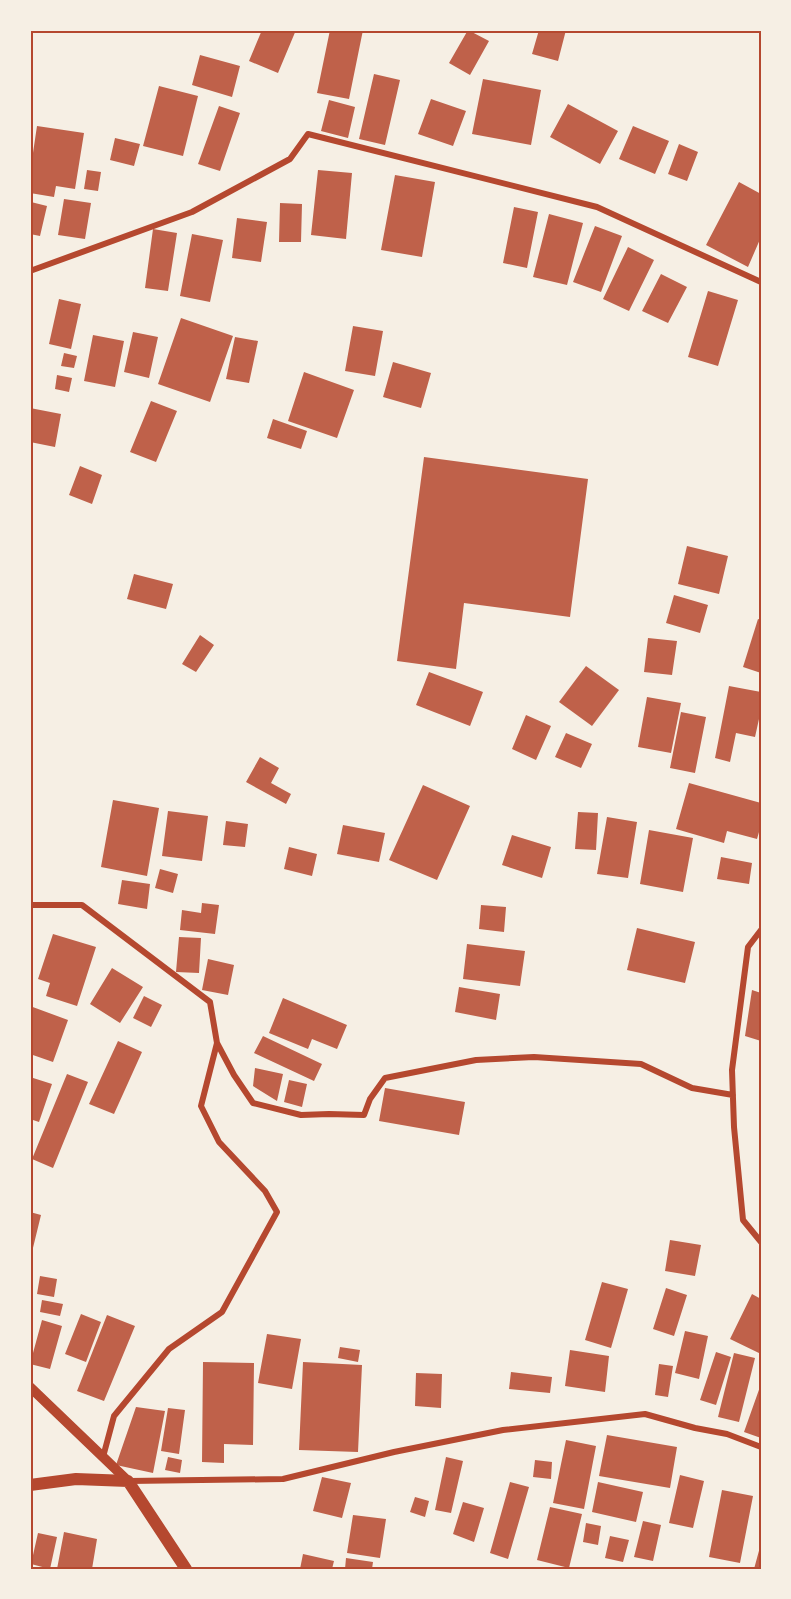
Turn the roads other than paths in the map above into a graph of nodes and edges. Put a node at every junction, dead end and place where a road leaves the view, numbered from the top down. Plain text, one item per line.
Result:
1 (30, 271) edge
2 (761, 282) edge
3 (30, 905) edge
4 (761, 930) edge
5 (217, 1043) junction
6 (733, 1095) junction
7 (761, 1242) edge
8 (30, 1387) edge
9 (761, 1447) edge
10 (103, 1457) junction
11 (129, 1481) junction
12 (30, 1485) edge
13 (186, 1569) edge

1 - 2 street
3 - 5 street
4 - 6 street
5 - 6 street
5 - 10 street
6 - 7 street
8 - 10 street
9 - 11 street
10 - 11 street
11 - 12 main road
11 - 13 main road

